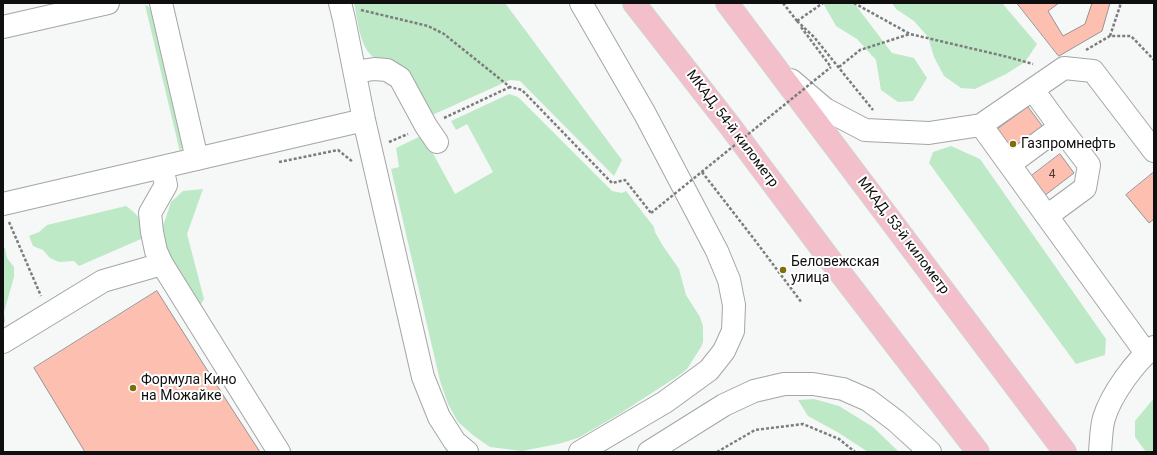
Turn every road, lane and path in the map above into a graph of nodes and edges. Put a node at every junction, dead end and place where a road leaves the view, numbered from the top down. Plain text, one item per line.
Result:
1 (108, 3) edge
2 (162, 3) edge
3 (581, 3) edge
4 (634, 3) edge
5 (727, 3) edge
6 (782, 3) edge
7 (823, 3) edge
8 (854, 3) edge
9 (1121, 3) edge
10 (340, 6) edge
11 (797, 21) junction
12 (3, 27) edge
13 (910, 34) junction
14 (1110, 36) junction
15 (1085, 51) dead end
16 (1154, 60) edge
17 (1038, 66) dead end
18 (839, 67) junction
19 (777, 68) junction
20 (355, 72) junction
21 (510, 87) junction
22 (1033, 90) junction
23 (877, 114) dead end
24 (364, 120) junction
25 (982, 125) junction
26 (1060, 127) junction
27 (431, 134) junction
28 (387, 142) dead end
29 (1154, 151) edge
30 (197, 159) junction
31 (277, 163) dead end
32 (355, 164) dead end
33 (1010, 164) junction
34 (162, 167) junction
35 (702, 172) junction
36 (6, 213) edge
37 (1047, 216) junction
38 (162, 264) junction
39 (802, 303) dead end
40 (49, 315) junction
41 (3, 342) edge
42 (1150, 350) edge
43 (279, 452) edge
44 (467, 452) edge
45 (580, 452) edge
46 (649, 452) edge
47 (717, 452) edge
48 (855, 452) edge
49 (930, 452) edge
50 (978, 452) edge
51 (1065, 452) edge
52 (1100, 452) edge

1 - 12 lane
2 - 30 lane
3 - 45 lane
4 - 50 highway, МКАД, 54-й километр
5 - 19 highway, МКАД, 53-й километр
6 - 11 path
7 - 11 path
8 - 13 path
9 - 14 path
10 - 20 lane
10 - 21 path
11 - 18 path
11 - 35 path, bridge
13 - 17 path
13 - 18 path
14 - 15 path
14 - 16 path
18 - 23 path
19 - 25 lane
19 - 51 highway, МКАД, 53-й километр
20 - 24 lane
20 - 27 lane
21 - 27 path
21 - 35 path, bridge
22 - 25 lane
22 - 26 lane
22 - 29 lane
24 - 30 lane
24 - 44 lane
25 - 33 lane
26 - 33 lane
26 - 37 lane
27 - 28 path
30 - 34 lane
31 - 32 path
33 - 37 lane
34 - 36 lane
34 - 38 lane
35 - 39 path
36 - 40 path
37 - 42 lane
38 - 40 lane
38 - 43 lane
40 - 41 lane
42 - 52 lane
46 - 49 lane
47 - 48 path

